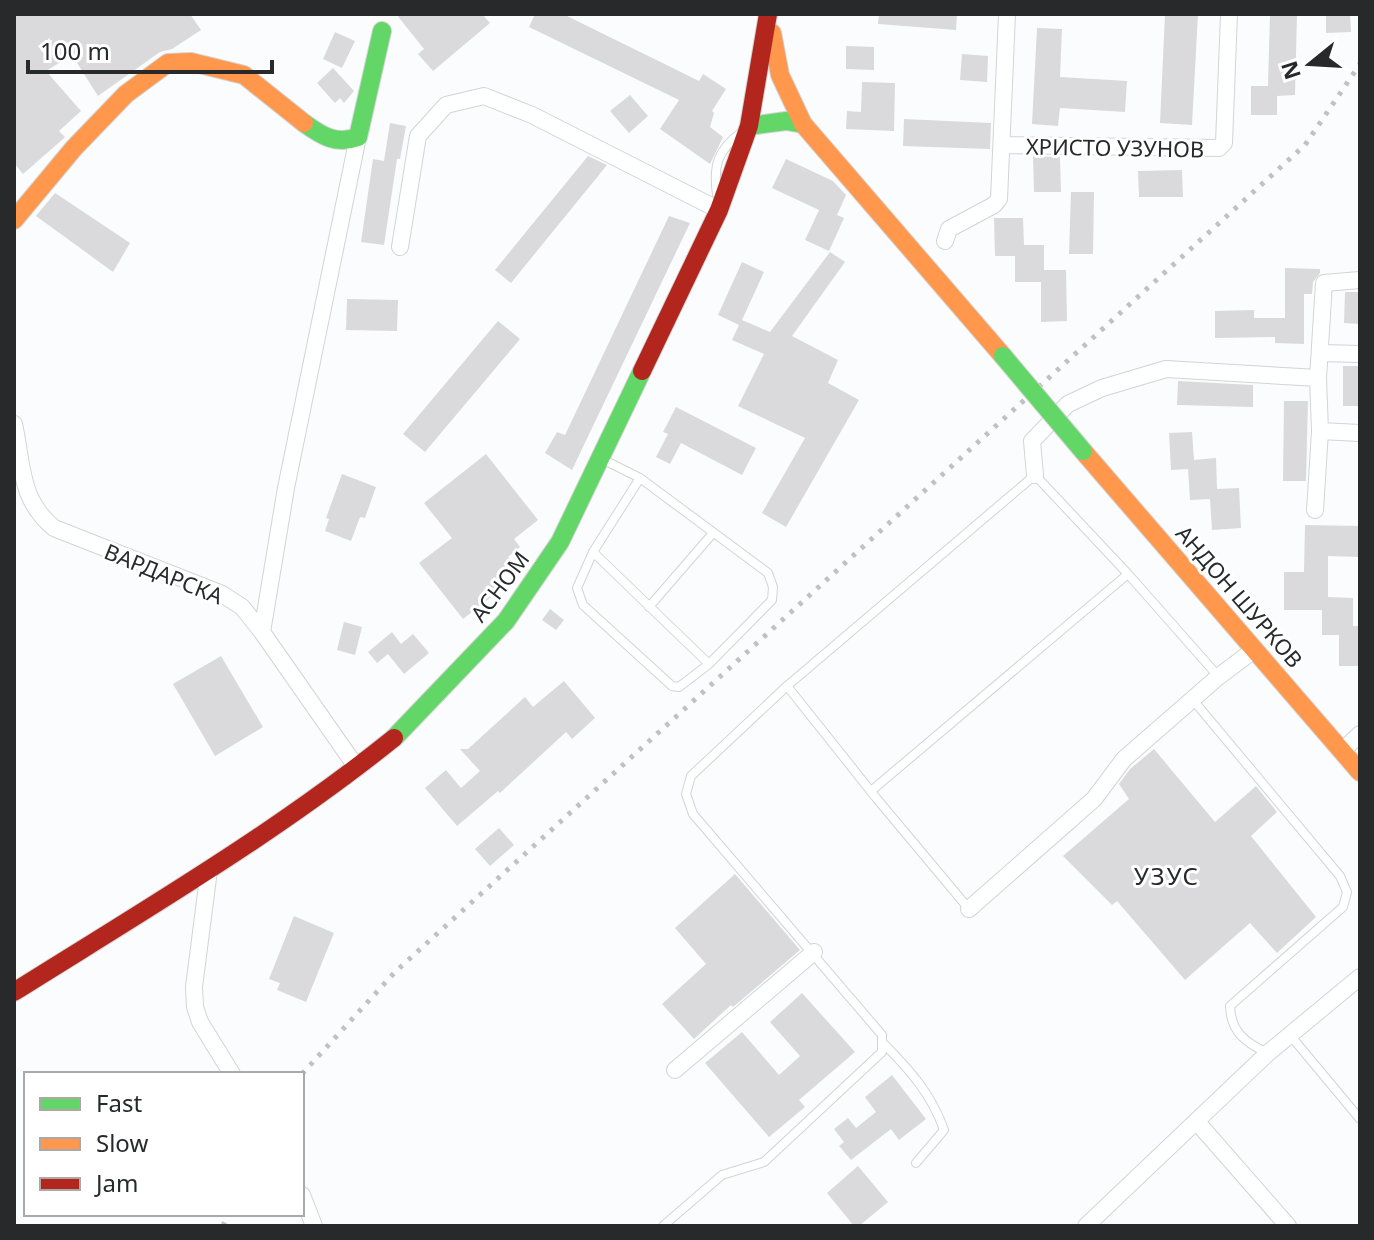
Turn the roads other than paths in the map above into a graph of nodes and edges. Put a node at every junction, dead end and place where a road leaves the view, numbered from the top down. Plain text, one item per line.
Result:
1 (768, 14) edge
2 (1007, 14) edge
3 (1229, 14) edge
4 (382, 31) dead end
5 (803, 124) junction
6 (749, 126) junction
7 (358, 137) junction
8 (1004, 145) junction
9 (719, 210) junction
10 (14, 220) edge
11 (945, 241) dead end
12 (400, 247) dead end
13 (1360, 280) edge
14 (1321, 353) junction
15 (1360, 354) edge
16 (1318, 378) junction
17 (14, 424) edge
18 (1320, 431) junction
19 (1360, 433) edge
20 (601, 459) junction
21 (1035, 475) junction
22 (640, 478) junction
23 (1315, 510) dead end
24 (713, 533) junction
25 (593, 552) junction
26 (1128, 574) junction
27 (649, 607) junction
28 (262, 632) junction
29 (1254, 650) junction
30 (709, 664) junction
31 (1218, 677) junction
32 (787, 686) junction
33 (1193, 700) junction
34 (1360, 734) edge
35 (1342, 751) junction
36 (357, 768) junction
37 (1360, 772) edge
38 (871, 791) junction
39 (209, 870) junction
40 (969, 909) joint
41 (814, 952) junction
42 (1360, 977) edge
43 (14, 992) edge
44 (1290, 1035) junction
45 (884, 1044) junction
46 (1268, 1053) junction
47 (675, 1070) dead end
48 (231, 1072) edge
49 (1360, 1119) edge
50 (1197, 1122) junction
51 (916, 1163) dead end
52 (304, 1200) edge
53 (314, 1226) edge
54 (663, 1226) edge
55 (1086, 1226) edge
56 (1288, 1226) edge

1 - 5 street, АНДОН ШУРКОВ
1 - 6 street, АСНОМ
2 - 8 street
3 - 8 street, ХРИСТО УЗУНОВ
4 - 7 street
5 - 6 street
5 - 29 street, АНДОН ШУРКОВ, bridge
6 - 9 street, АСНОМ
7 - 10 street
7 - 28 street
8 - 11 street
9 - 12 street
9 - 20 street, АСНОМ
13 - 14 street
14 - 15 street
14 - 16 street
16 - 18 street
16 - 21 street
17 - 28 street, ВАРДАРСКА
18 - 19 street
18 - 23 street
20 - 22 lane
20 - 36 street, АСНОМ
21 - 26 lane
21 - 32 lane
22 - 24 lane
22 - 25 lane
24 - 27 lane
24 - 30 lane
25 - 27 lane
25 - 30 lane
26 - 31 lane
26 - 38 lane
27 - 30 lane
28 - 36 street, ВАРДАРСКА
29 - 31 street
29 - 35 street, АНДОН ШУРКОВ
31 - 33 street
32 - 38 lane
32 - 41 lane
33 - 40 street
33 - 46 lane
34 - 35 street
35 - 37 street, АНДОН ШУРКОВ
36 - 39 street, АСНОМ
38 - 40 lane
39 - 43 street, АСНОМ
39 - 48 street
41 - 45 lane
41 - 47 street
42 - 44 street
44 - 46 street
44 - 49 lane
45 - 51 lane
45 - 54 lane
46 - 50 street
50 - 55 street
50 - 56 street
52 - 53 street

